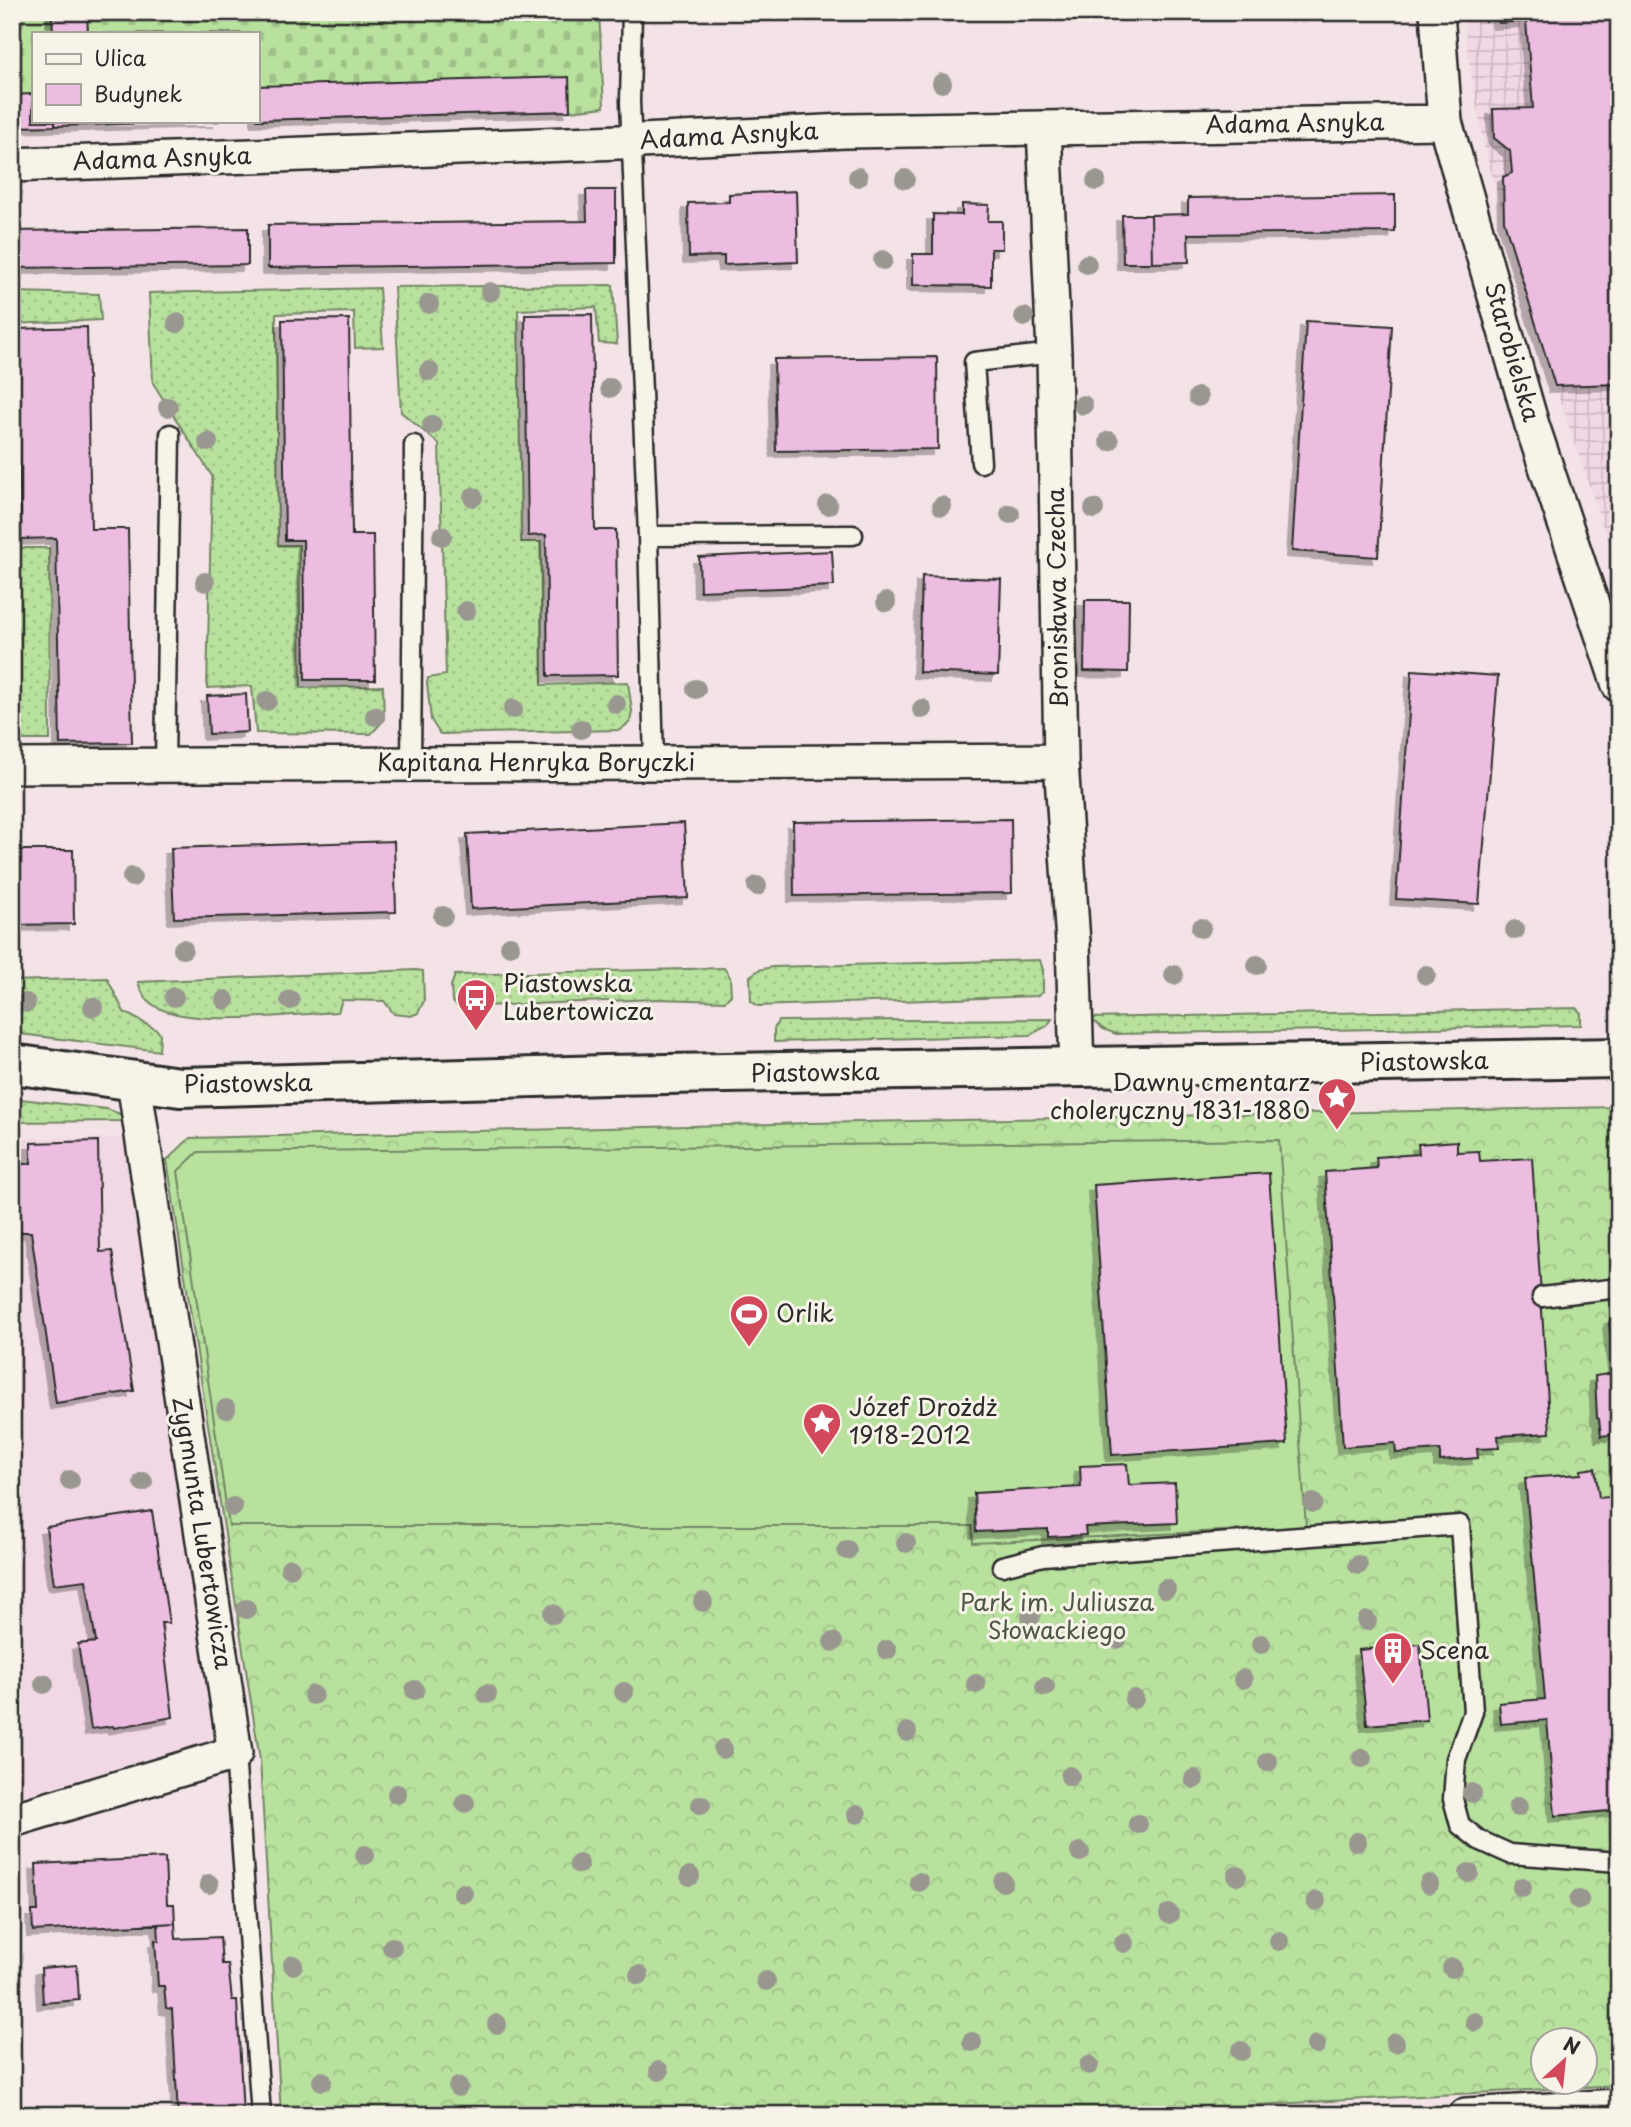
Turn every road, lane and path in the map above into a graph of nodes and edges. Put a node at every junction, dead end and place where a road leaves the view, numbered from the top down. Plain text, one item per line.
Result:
1 (632, 12) edge
2 (1437, 12) edge
3 (1445, 122) junction
4 (1044, 128) junction
5 (632, 141) junction
6 (12, 165) edge
7 (1054, 353) junction
8 (170, 434) dead end
9 (414, 445) dead end
10 (981, 463) dead end
11 (853, 535) dead end
12 (648, 536) junction
13 (1619, 685) edge
14 (1061, 761) junction
15 (654, 763) junction
16 (411, 764) junction
17 (165, 765) junction
18 (12, 766) edge
19 (1619, 1058) edge
20 (12, 1064) edge
21 (1077, 1068) junction
22 (134, 1082) junction
23 (1619, 1288) edge
24 (1542, 1297) dead end
25 (1002, 1566) dead end
26 (235, 1753) junction
27 (12, 1820) edge
28 (1619, 1861) edge
29 (1619, 2106) edge
30 (261, 2115) edge
31 (1466, 2115) edge

1 - 5 lane
2 - 3 street, Starobielska
3 - 4 street, Adama Asnyka
3 - 13 street, Starobielska
4 - 5 street, Adama Asnyka
4 - 7 street, Bronisława Czecha
5 - 6 street, Adama Asnyka
5 - 12 lane
7 - 10 lane
7 - 14 street, Bronisława Czecha
8 - 17 lane
9 - 16 lane
11 - 12 lane
12 - 15 lane
14 - 15 street, Kapitana Henryka Boryczki
14 - 21 street, Bronisława Czecha
15 - 16 street, Kapitana Henryka Boryczki
16 - 17 street, Kapitana Henryka Boryczki
17 - 18 street, Kapitana Henryka Boryczki
19 - 21 street, Piastowska
20 - 22 street, Piastowska
21 - 22 street, Piastowska
22 - 26 street, Zygmunta Lubertowicza
23 - 24 lane
25 - 28 lane
26 - 27 street
26 - 30 lane
29 - 31 street

